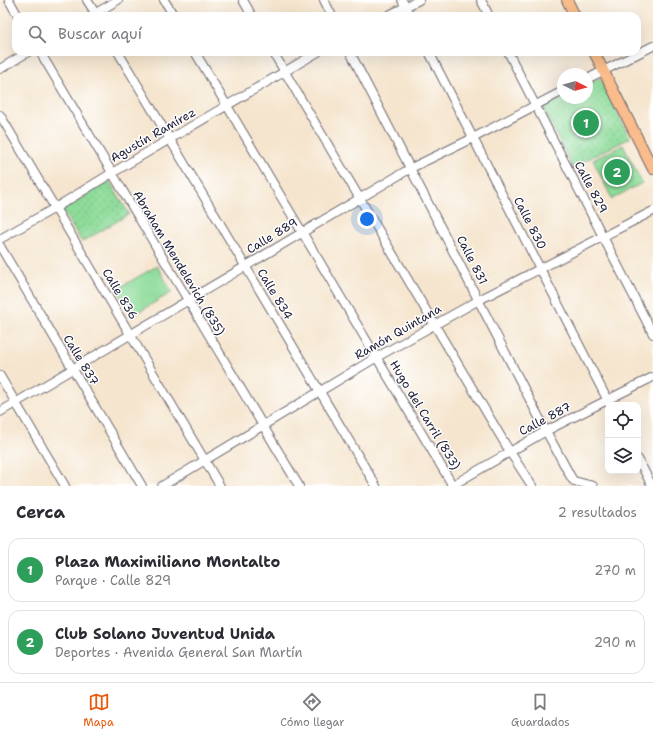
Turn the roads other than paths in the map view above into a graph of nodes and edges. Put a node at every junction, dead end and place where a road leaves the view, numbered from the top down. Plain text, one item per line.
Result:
1 (9, 0) edge
2 (87, 0) edge
3 (118, 0) edge
4 (164, 0) edge
5 (243, 0) edge
6 (324, 0) edge
7 (419, 0) edge
8 (481, 0) edge
9 (567, 0) edge
10 (404, 3) edge
11 (16, 12) edge
12 (93, 12) edge
13 (99, 12) edge
14 (172, 12) edge
15 (250, 12) edge
16 (330, 12) edge
17 (392, 12) edge
18 (487, 12) edge
19 (573, 12) edge
20 (653, 46) edge
21 (641, 52) edge
22 (21, 56) edge
23 (42, 56) edge
24 (120, 56) edge
25 (197, 56) edge
26 (275, 56) edge
27 (311, 56) edge
28 (352, 56) edge
29 (431, 56) edge
30 (510, 56) edge
31 (596, 56) edge
32 (633, 56) edge
33 (0, 69) edge
34 (604, 71) junction
35 (285, 72) junction
36 (593, 76) edge
37 (557, 94) edge
38 (535, 105) junction
39 (227, 106) junction
40 (0, 115) edge
41 (473, 138) junction
42 (170, 140) junction
43 (411, 168) junction
44 (653, 168) edge
45 (112, 173) junction
46 (360, 198) junction
47 (56, 208) junction
48 (653, 210) edge
49 (302, 232) junction
50 (603, 236) junction
51 (0, 239) edge
52 (0, 246) edge
53 (244, 266) junction
54 (539, 268) junction
55 (188, 300) junction
56 (479, 300) junction
57 (435, 324) junction
58 (130, 334) junction
59 (653, 334) edge
60 (377, 358) junction
61 (72, 369) junction
62 (0, 376) edge
63 (653, 377) edge
64 (320, 393) junction
65 (16, 402) junction
66 (608, 402) edge
67 (611, 402) edge
68 (605, 405) edge
69 (0, 412) edge
70 (264, 426) junction
71 (546, 431) junction
72 (510, 452) junction
73 (205, 461) junction
74 (641, 465) edge
75 (65, 486) edge
76 (142, 486) edge
77 (162, 486) edge
78 (220, 486) edge
79 (299, 486) edge
80 (376, 486) edge
81 (452, 486) edge
82 (532, 486) edge
83 (593, 486) edge
84 (652, 486) edge

1 - 11 street
2 - 12 street
3 - 13 street
4 - 14 street
5 - 15 street
6 - 16 street
7 - 10 street
8 - 18 street
9 - 19 main road
10 - 17 street
20 - 21 street
22 - 33 street
23 - 45 street, Abraham Mendelevich (835)
24 - 42 street, Calle 834
25 - 39 street, Hugo del Carril (833)
26 - 35 street
27 - 35 street, Agustín Ramírez
28 - 43 street, Calle 831
29 - 41 street, Calle 830
30 - 38 street, Calle 829
31 - 34 main road
32 - 34 street
34 - 36 street
34 - 44 main road
35 - 39 street, Agustín Ramírez
35 - 46 street
37 - 38 street, Calle 889
38 - 41 street, Calle 889
38 - 50 street, Calle 829
39 - 42 street, Agustín Ramírez
39 - 49 street, Hugo del Carril (833)
40 - 47 street, Calle 836
41 - 43 street, Calle 889
41 - 54 street, Calle 830
42 - 45 street, Agustín Ramírez
42 - 53 street, Calle 834
43 - 46 street, Calle 889
43 - 56 street, Calle 831
45 - 47 street, Agustín Ramírez
45 - 55 street, Abraham Mendelevich (835)
46 - 49 street, Calle 889
46 - 57 street
47 - 51 street, Agustín Ramírez
47 - 58 street, Calle 836
48 - 50 street, Ramón Quintana
49 - 53 street, Calle 889
49 - 60 street, Hugo del Carril (833)
50 - 54 street, Ramón Quintana
50 - 59 street, Calle 829
52 - 61 street, Calle 837
53 - 55 street, Calle 889
53 - 64 street, Calle 834
54 - 56 street, Ramón Quintana
54 - 66 street, Calle 830
55 - 58 street, Calle 889
55 - 70 street, Abraham Mendelevich (835)
56 - 57 street, Ramón Quintana
56 - 71 street, Calle 831
57 - 60 street, Ramón Quintana
57 - 72 street
58 - 61 street, Calle 889
58 - 73 street, Calle 836
60 - 64 street, Ramón Quintana
60 - 81 street, Hugo del Carril (833)
61 - 65 street, Calle 889
61 - 76 street, Calle 837
62 - 65 street
63 - 67 street, Calle 887
64 - 70 street, Ramón Quintana
64 - 80 street, Calle 834
65 - 69 street, Calle 889
65 - 75 street
68 - 71 street, Calle 887
70 - 73 street, Ramón Quintana
70 - 79 street, Abraham Mendelevich (835)
71 - 72 street, Calle 887
71 - 83 street, Calle 831
72 - 81 street, Calle 887
72 - 82 street
73 - 77 street, Ramón Quintana
73 - 78 street, Calle 836
74 - 84 street

